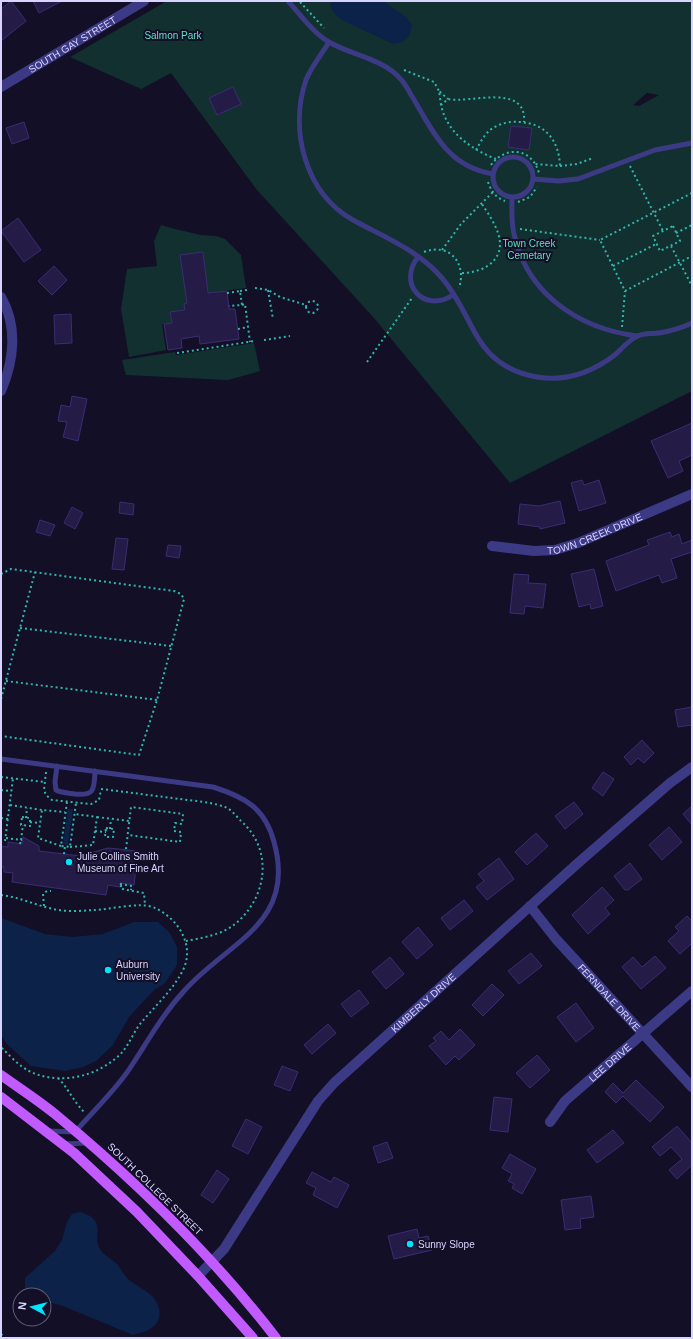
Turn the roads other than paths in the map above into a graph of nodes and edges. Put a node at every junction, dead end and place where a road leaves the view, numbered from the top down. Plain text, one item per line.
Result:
1 (144, 1) edge
2 (288, 1) edge
3 (329, 42) junction
4 (1, 87) edge
5 (692, 143) edge
6 (493, 174) junction
7 (533, 179) junction
8 (512, 197) junction
9 (418, 257) junction
10 (453, 295) junction
11 (1, 297) edge
12 (692, 323) edge
13 (638, 336) junction
14 (1, 391) edge
15 (692, 494) edge
16 (492, 546) dead end
17 (1, 759) edge
18 (57, 766) junction
19 (692, 767) edge
20 (95, 771) junction
21 (530, 906) junction
22 (692, 990) edge
23 (642, 1034) junction
24 (1, 1075) edge
25 (692, 1087) edge
26 (1, 1097) edge
27 (550, 1122) dead end
28 (46, 1131) junction
29 (75, 1132) junction
30 (88, 1143) junction
31 (62, 1144) junction
32 (212, 1262) junction
33 (198, 1276) junction
34 (253, 1338) edge
35 (276, 1338) edge

1 - 4 street, SOUTH GAY STREET
2 - 3 lane
3 - 6 lane
3 - 9 lane
5 - 7 lane
6 - 7 lane
6 - 8 lane
7 - 8 lane
8 - 13 lane
9 - 10 lane
9 - 10 lane
10 - 13 lane
11 - 14 street
12 - 13 lane
15 - 16 street, TOWN CREEK DRIVE
17 - 18 lane
18 - 20 lane
18 - 20 lane
19 - 21 street, KIMBERLY DRIVE
20 - 29 lane
21 - 23 street, FERNDALE DRIVE
21 - 32 street, KIMBERLY DRIVE
22 - 23 street, LEE DRIVE
23 - 25 street, FERNDALE DRIVE
23 - 27 street, LEE DRIVE
24 - 29 main road, SOUTH COLLEGE STREET
26 - 28 main road
28 - 29 lane
28 - 31 main road
29 - 30 main road, SOUTH COLLEGE STREET
30 - 31 lane
30 - 32 main road, SOUTH COLLEGE STREET
31 - 33 main road
32 - 33 street, KIMBERLY DRIVE
32 - 35 main road, SOUTH COLLEGE STREET
33 - 34 main road

